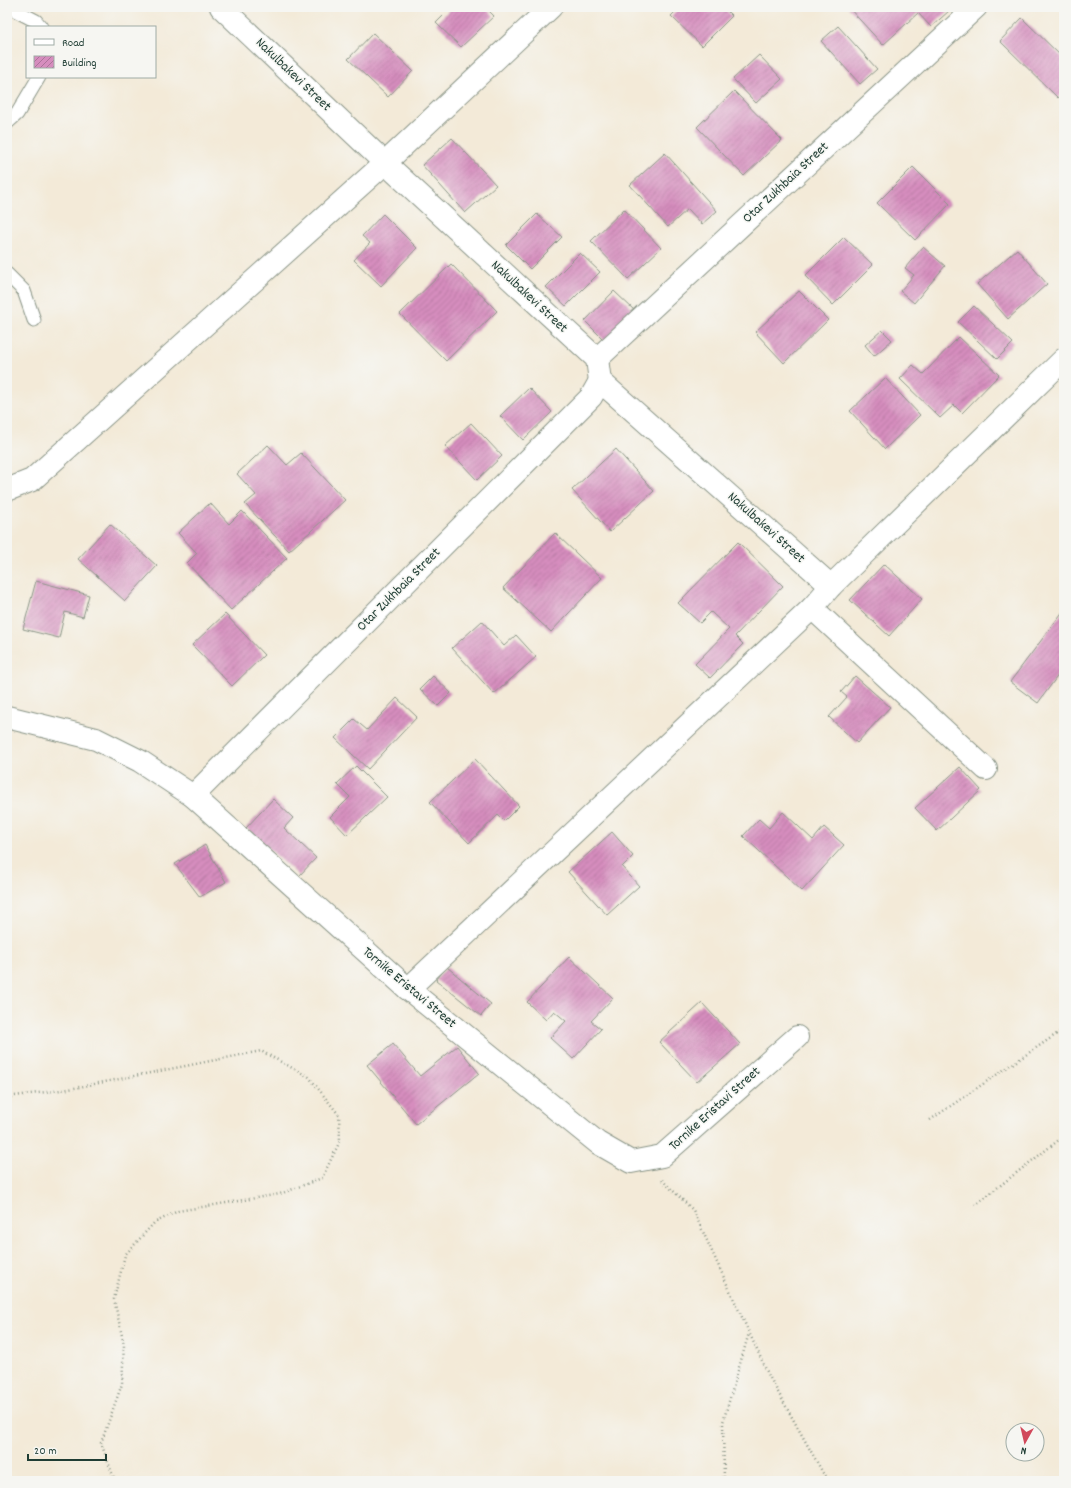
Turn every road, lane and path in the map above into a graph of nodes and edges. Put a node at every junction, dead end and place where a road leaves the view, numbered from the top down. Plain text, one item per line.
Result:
1 (9, 7) edge
2 (221, 7) edge
3 (550, 7) edge
4 (976, 7) edge
5 (40, 26) edge
6 (38, 78) edge
7 (7, 123) edge
8 (385, 163) junction
9 (7, 274) edge
10 (34, 320) dead end
11 (597, 359) junction
12 (1064, 359) edge
13 (600, 381) junction
14 (7, 490) edge
15 (831, 586) junction
16 (812, 608) junction
17 (7, 717) edge
18 (986, 769) dead end
19 (193, 796) junction
20 (408, 989) junction
21 (1064, 1029) edge
22 (797, 1037) dead end
23 (7, 1097) edge
24 (930, 1120) dead end
25 (1064, 1136) edge
26 (631, 1162) junction
27 (975, 1206) dead end
28 (749, 1333) junction
29 (116, 1481) edge
30 (724, 1481) edge
31 (831, 1481) edge

1 - 5 lane
2 - 8 street, Nakulbakevi Street
3 - 8 street
4 - 11 street, Otar Zukhbaia Street
6 - 7 lane
8 - 11 street, Nakulbakevi Street
8 - 14 street
9 - 10 lane
11 - 13 street
12 - 15 street
13 - 15 street, Nakulbakevi Street
13 - 19 street, Otar Zukhbaia Street
15 - 16 street
16 - 18 street
16 - 20 street
17 - 19 street, Tornike Eristavi Street
19 - 20 street, Tornike Eristavi Street
20 - 26 street, Tornike Eristavi Street
21 - 24 path
22 - 26 street, Tornike Eristavi Street
23 - 29 path
25 - 27 path
26 - 28 path
28 - 30 path
28 - 31 path

